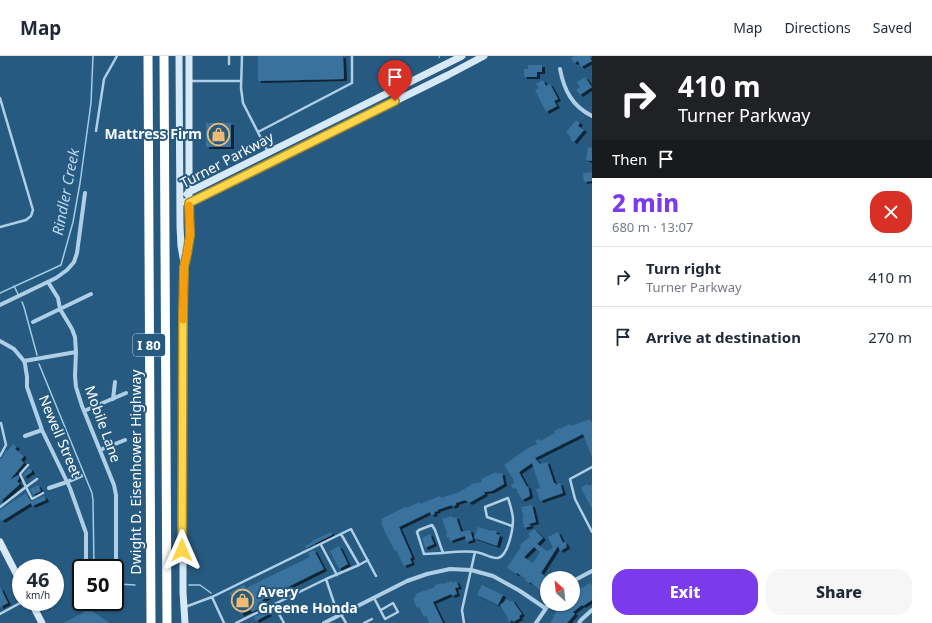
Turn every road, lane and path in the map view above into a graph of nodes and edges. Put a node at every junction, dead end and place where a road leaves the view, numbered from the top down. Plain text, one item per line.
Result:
1 (117, 56) edge
2 (148, 56) edge
3 (164, 56) edge
4 (179, 56) edge
5 (189, 56) edge
6 (229, 56) edge
7 (242, 56) edge
8 (352, 56) edge
9 (462, 56) edge
10 (484, 56) edge
11 (229, 64) dead end
12 (560, 69) dead end
13 (189, 82) junction
14 (241, 82) junction
15 (0, 98) edge
16 (1, 107) edge
17 (592, 116) edge
18 (96, 131) dead end
19 (258, 132) junction
20 (268, 152) junction
21 (189, 192) junction
22 (85, 193) dead end
23 (180, 202) junction
24 (189, 203) junction
25 (0, 227) edge
26 (184, 267) junction
27 (48, 282) junction
28 (91, 294) dead end
29 (0, 305) edge
30 (60, 309) junction
31 (33, 322) dead end
32 (0, 341) edge
33 (76, 352) junction
34 (24, 361) junction
35 (115, 382) dead end
36 (126, 393) dead end
37 (113, 399) junction
38 (84, 411) junction
39 (1, 423) edge
40 (42, 430) junction
41 (25, 436) dead end
42 (125, 440) dead end
43 (100, 450) junction
44 (0, 456) edge
45 (28, 465) dead end
46 (592, 467) edge
47 (81, 476) dead end
48 (37, 479) dead end
49 (67, 482) junction
50 (26, 487) junction
51 (49, 488) dead end
52 (43, 493) dead end
53 (0, 507) edge
54 (512, 526) junction
55 (592, 532) edge
56 (341, 534) junction
57 (0, 543) edge
58 (321, 544) junction
59 (475, 552) junction
60 (443, 553) junction
61 (86, 559) edge
62 (116, 559) edge
63 (368, 560) junction
64 (359, 565) junction
65 (12, 566) edge
66 (471, 570) junction
67 (592, 570) edge
68 (337, 575) junction
69 (376, 576) dead end
70 (580, 577) edge
71 (326, 579) junction
72 (212, 597) junction
73 (374, 598) junction
74 (274, 605) junction
75 (540, 605) edge
76 (12, 607) edge
77 (184, 608) junction
78 (381, 610) junction
79 (592, 610) edge
80 (36, 611) edge
81 (543, 611) edge
82 (0, 614) edge
83 (341, 614) junction
84 (372, 619) dead end
85 (42, 623) edge
86 (151, 623) edge
87 (167, 623) edge
88 (185, 623) edge
89 (224, 623) edge
90 (236, 623) edge
91 (284, 623) edge
92 (324, 623) edge
93 (346, 623) edge
94 (364, 623) edge
95 (464, 623) edge
96 (536, 623) edge
97 (579, 623) edge

1 - 18 lane
2 - 86 highway, Dwight D. Eisenhower Highway / I 80
3 - 87 highway, Dwight D. Eisenhower Highway / I 80
4 - 23 main road
5 - 13 main road
6 - 11 lane
7 - 14 lane
8 - 19 lane
9 - 20 main road, Turner Parkway
10 - 24 main road, Turner Parkway
12 - 17 street
13 - 14 lane
13 - 21 main road
14 - 19 lane
15 - 16 lane
16 - 25 lane
19 - 20 lane
20 - 21 main road, Turner Parkway
21 - 23 main road, Turner Parkway
21 - 24 main road
22 - 27 street
23 - 24 main road, Turner Parkway
23 - 26 main road
24 - 26 main road
26 - 77 main road
27 - 29 street
27 - 30 street, Mobile Lane
28 - 30 street
30 - 31 street
30 - 33 street, Mobile Lane
32 - 34 street
33 - 34 street
33 - 38 street, Mobile Lane
34 - 40 street, Newell Street
35 - 37 street
36 - 37 street
37 - 38 street
38 - 43 street, Mobile Lane
39 - 44 lane
40 - 41 street
40 - 49 street, Newell Street
42 - 43 street
43 - 62 street, Mobile Lane
45 - 50 lane
46 - 55 lane
47 - 49 street
48 - 50 lane
49 - 51 street
49 - 61 street, Newell Street
50 - 52 lane
50 - 53 lane
54 - 54 lane
54 - 59 lane
56 - 58 lane
56 - 63 lane
56 - 64 lane
57 - 65 main road
58 - 68 lane
58 - 72 lane
59 - 60 lane
59 - 66 lane
60 - 60 lane
63 - 64 lane
63 - 69 lane
64 - 68 lane
66 - 73 street
66 - 75 street
66 - 95 lane
67 - 70 street
68 - 71 lane
71 - 74 lane
71 - 83 lane
72 - 77 lane
72 - 89 lane
73 - 78 lane
73 - 83 street
74 - 90 lane
74 - 91 lane
76 - 82 lane
77 - 88 main road
78 - 78 lane
79 - 97 street
80 - 85 main road
81 - 96 street
83 - 92 street
83 - 93 lane
84 - 94 lane

